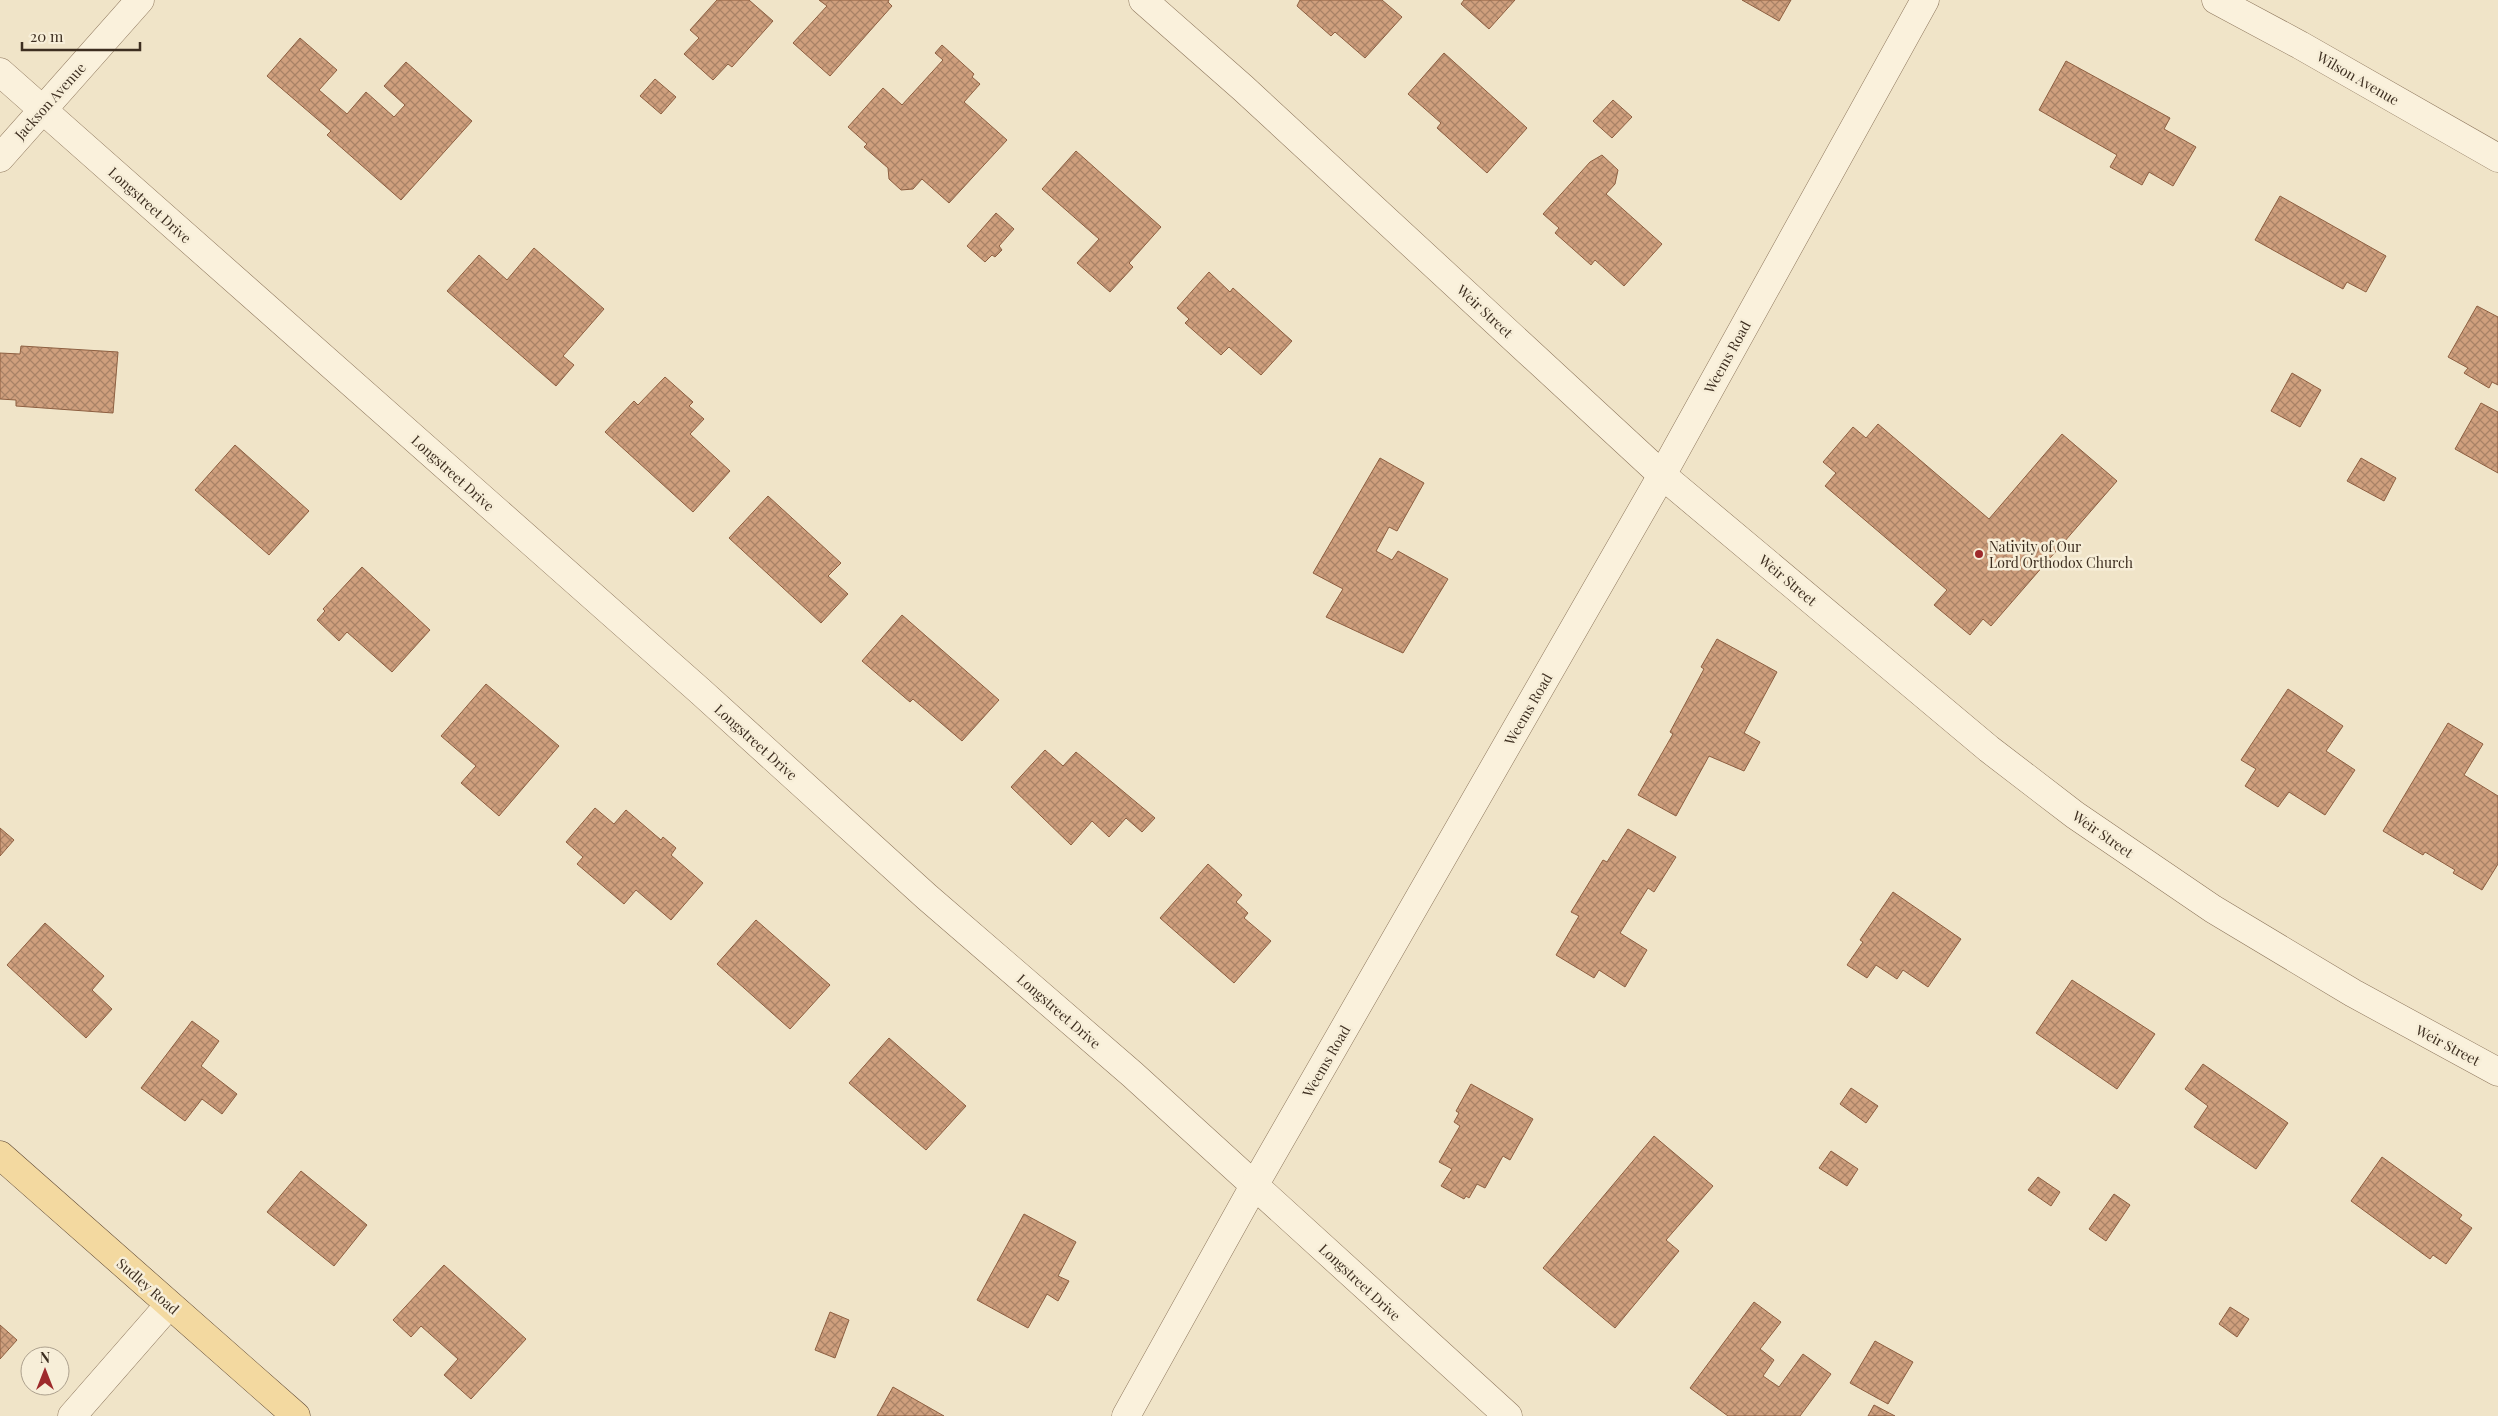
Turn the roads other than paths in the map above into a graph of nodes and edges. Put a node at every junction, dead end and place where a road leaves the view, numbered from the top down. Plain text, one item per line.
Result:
1 (140, 0) edge
2 (1143, 0) edge
3 (1925, 0) edge
4 (2216, 0) edge
5 (0, 72) edge
6 (43, 110) junction
7 (0, 158) edge
8 (2498, 158) edge
9 (1662, 475) junction
10 (2498, 1072) edge
11 (0, 1155) edge
12 (1255, 1184) junction
13 (170, 1305) junction
14 (72, 1416) edge
15 (296, 1416) edge
16 (1126, 1416) edge
17 (1508, 1416) edge

1 - 6 street, Jackson Avenue
2 - 9 street, Weir Street
3 - 9 street, Weems Road
4 - 8 street, Wilson Avenue
5 - 6 street, Longstreet Drive
6 - 7 street, Jackson Avenue
6 - 12 street, Longstreet Drive
9 - 10 street, Weir Street
9 - 12 street, Weems Road
11 - 13 main road, Sudley Road
12 - 16 street, Weems Road
12 - 17 street, Longstreet Drive
13 - 14 street
13 - 15 main road, Sudley Road

